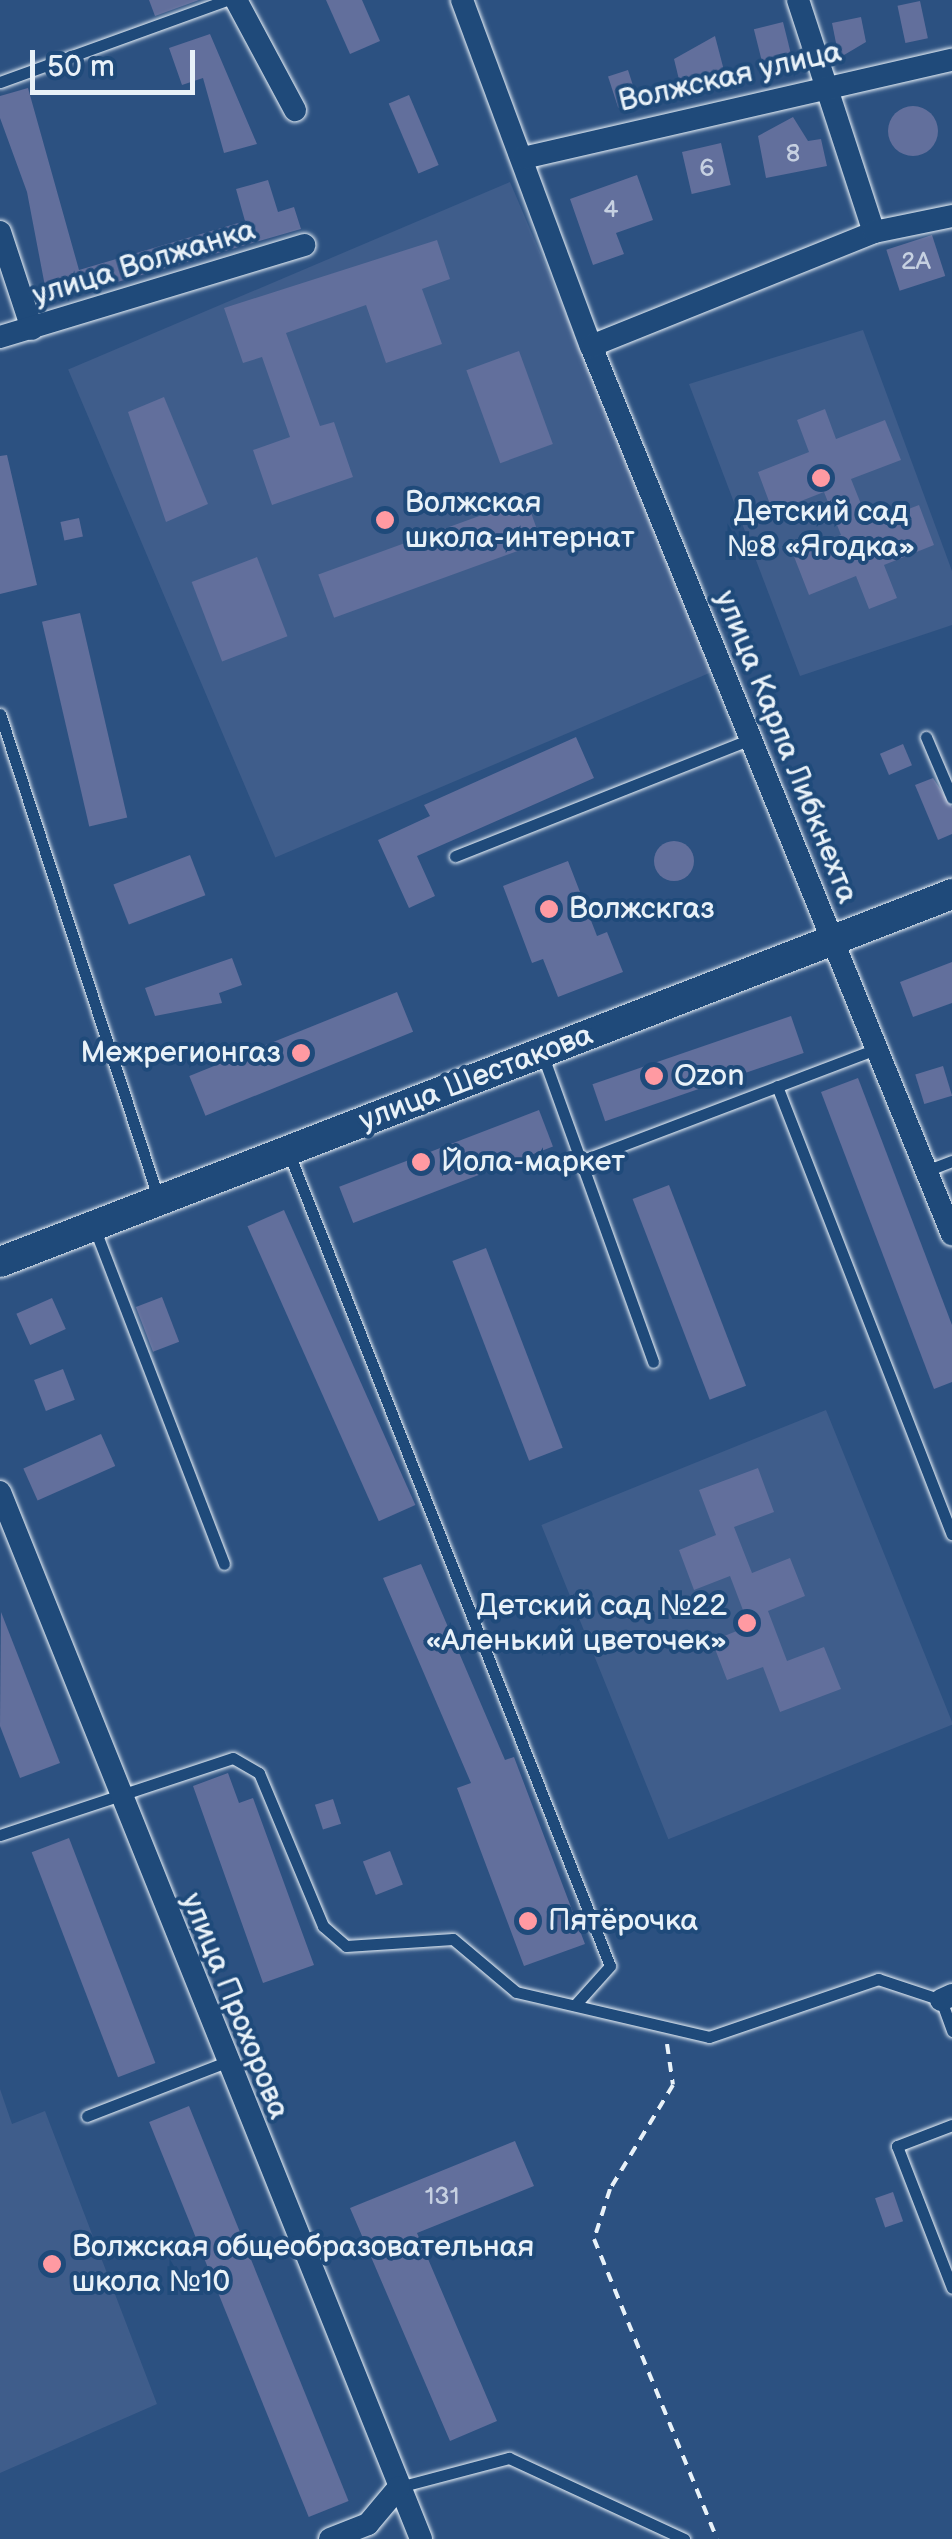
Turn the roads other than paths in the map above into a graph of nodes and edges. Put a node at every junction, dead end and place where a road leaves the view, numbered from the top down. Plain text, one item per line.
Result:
1 (226, 0) edge
2 (236, 0) edge
3 (462, 0) edge
4 (798, 0) edge
5 (952, 60) edge
6 (0, 82) edge
7 (828, 85) junction
8 (295, 110) dead end
9 (523, 158) junction
10 (952, 216) edge
11 (0, 232) edge
12 (874, 232) junction
13 (304, 245) dead end
14 (32, 329) junction
15 (0, 337) edge
16 (591, 346) junction
17 (0, 714) edge
18 (926, 737) dead end
19 (750, 739) junction
20 (952, 798) edge
21 (455, 856) dead end
22 (952, 894) edge
23 (832, 940) junction
24 (876, 1049) junction
25 (542, 1052) junction
26 (778, 1086) junction
27 (288, 1151) junction
28 (581, 1161) junction
29 (952, 1161) edge
30 (926, 1171) junction
31 (159, 1201) junction
32 (94, 1226) junction
33 (952, 1234) edge
34 (0, 1262) edge
35 (652, 1362) dead end
36 (0, 1492) edge
37 (952, 1534) edge
38 (224, 1564) dead end
39 (115, 1790) junction
40 (0, 1836) edge
41 (946, 1998) edge
42 (575, 2004) junction
43 (952, 2032) edge
44 (226, 2062) junction
45 (86, 2116) dead end
46 (952, 2124) edge
47 (952, 2288) edge
48 (399, 2487) junction
49 (330, 2539) edge
50 (421, 2539) edge
51 (684, 2539) edge

1 - 6 lane
2 - 8 street
3 - 9 street, улица Карла Либкнехта
4 - 7 street
5 - 7 street, Волжская улица
7 - 9 street, Волжская улица
7 - 12 street
9 - 16 street, улица Карла Либкнехта
10 - 12 street
11 - 14 street
12 - 16 street
13 - 14 street, улица Волжанка
14 - 15 street, улица Волжанка
16 - 19 street, улица Карла Либкнехта
17 - 31 lane
18 - 20 lane
19 - 21 lane
19 - 23 street, улица Карла Либкнехта
22 - 23 main road, улица Шестакова
23 - 24 street, улица Карла Либкнехта
23 - 25 main road, улица Шестакова
24 - 26 lane
24 - 30 street, улица Карла Либкнехта
25 - 27 main road, улица Шестакова
25 - 28 lane
26 - 28 lane
26 - 37 lane
27 - 31 main road, улица Шестакова
27 - 42 lane
28 - 35 lane
29 - 30 lane
30 - 33 street, улица Карла Либкнехта
31 - 32 main road, улица Шестакова
32 - 34 main road, улица Шестакова
32 - 38 lane
36 - 39 street, улица Прохорова
39 - 40 lane
39 - 42 lane
39 - 44 street, улица Прохорова
41 - 42 lane
41 - 43 lane
44 - 45 lane
44 - 48 street, улица Прохорова
46 - 47 lane
48 - 49 street
48 - 50 street, улица Прохорова
48 - 51 lane

